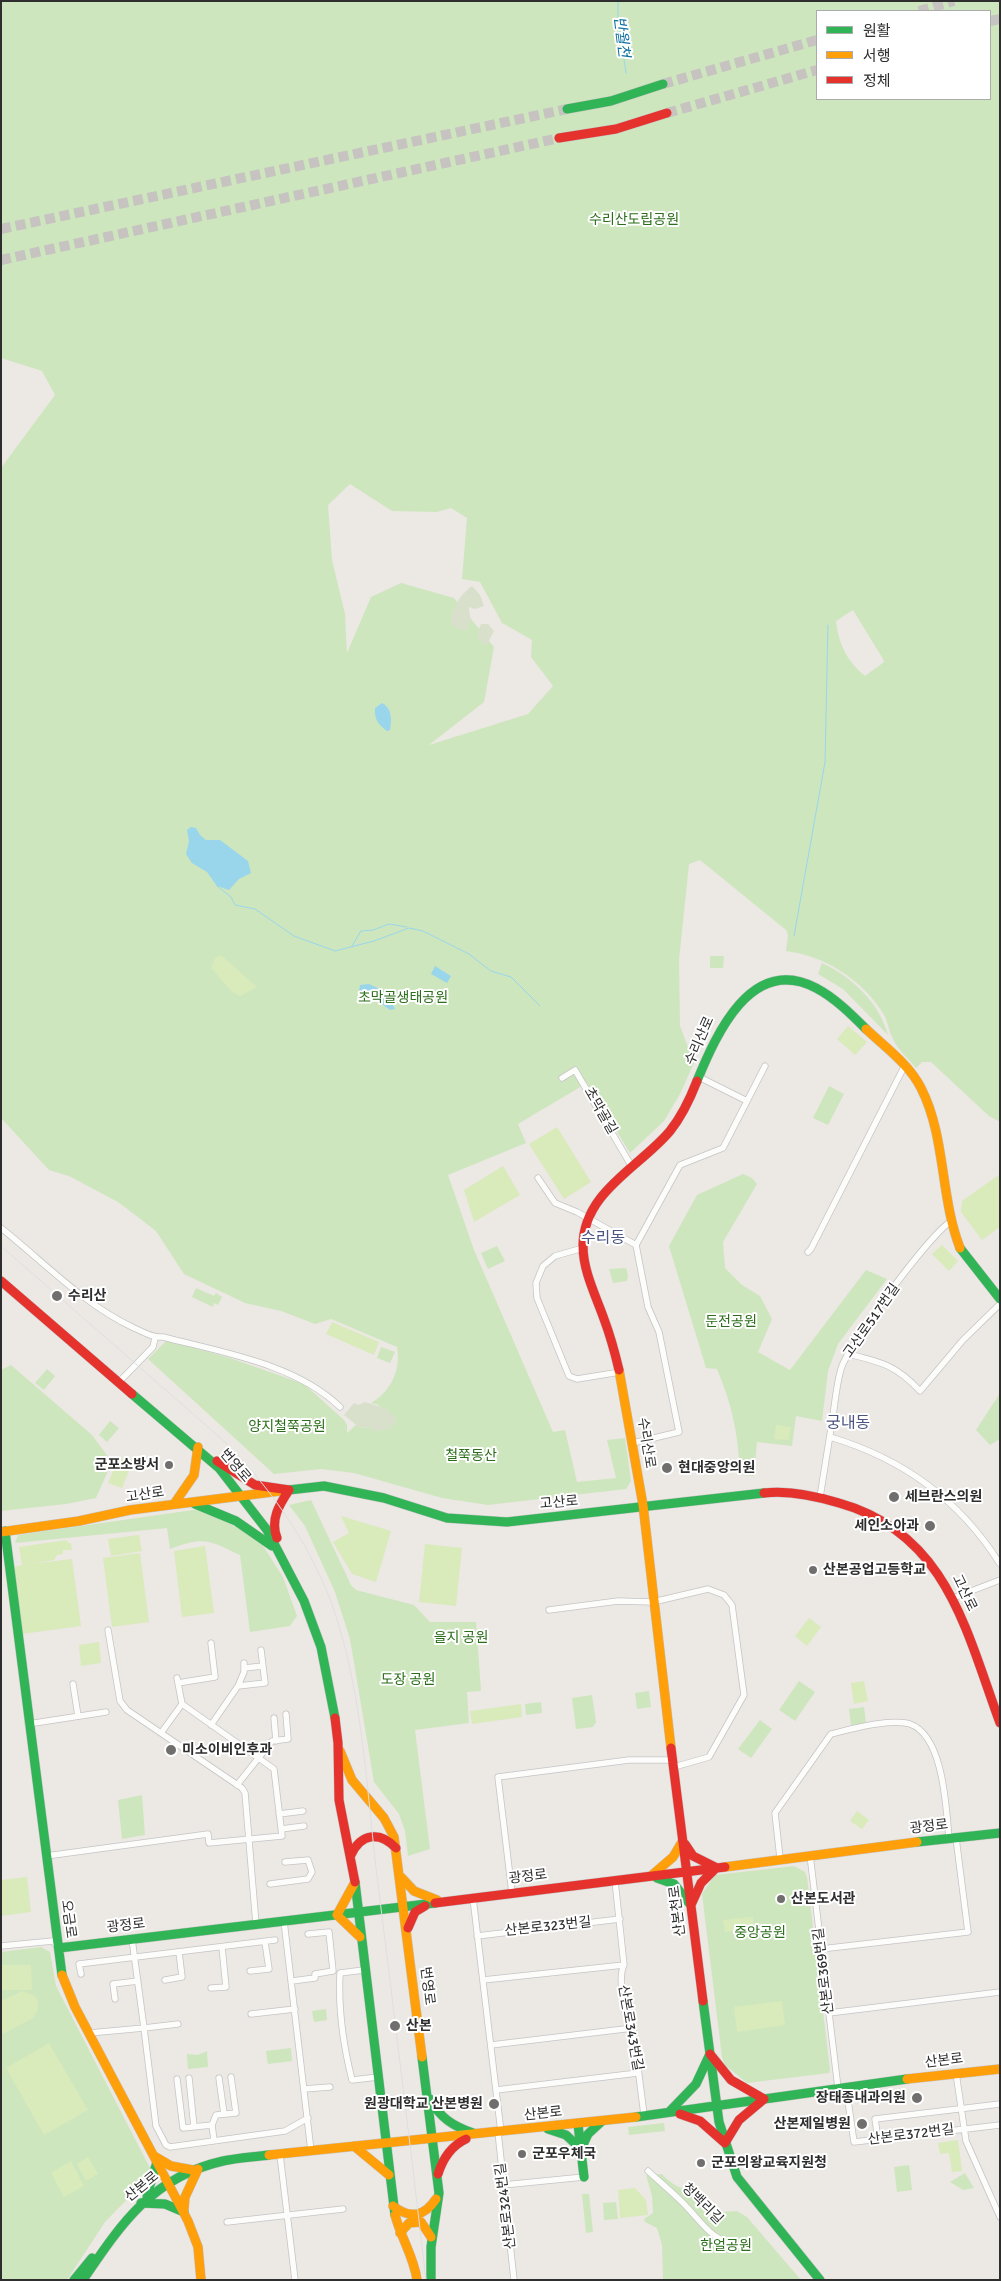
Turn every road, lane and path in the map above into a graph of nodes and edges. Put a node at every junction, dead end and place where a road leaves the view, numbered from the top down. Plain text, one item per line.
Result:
1 (663, 84) tunnel mouth
2 (567, 109) tunnel mouth
3 (667, 113) tunnel mouth
4 (559, 138) tunnel mouth
5 (904, 1065) junction
6 (765, 1066) dead end
7 (699, 1077) junction
8 (562, 1078) dead end
9 (747, 1101) junction
10 (632, 1167) junction
11 (538, 1178) dead end
12 (589, 1219) junction
13 (950, 1222) junction
14 (1, 1228) edge
15 (636, 1245) junction
16 (583, 1248) junction
17 (808, 1252) dead end
18 (1, 1281) edge
19 (1000, 1299) edge
20 (1000, 1304) edge
21 (155, 1338) junction
22 (848, 1354) junction
23 (620, 1372) junction
24 (120, 1381) junction
25 (340, 1407) dead end
26 (830, 1437) junction
27 (633, 1443) junction
28 (198, 1447) junction
29 (206, 1454) junction
30 (289, 1490) junction
31 (242, 1495) junction
32 (820, 1497) junction
33 (192, 1502) junction
34 (174, 1504) junction
35 (644, 1508) junction
36 (3, 1532) edge
37 (280, 1553) junction
38 (1000, 1564) edge
39 (1000, 1580) edge
40 (952, 1598) junction
41 (653, 1602) junction
42 (549, 1610) dead end
43 (108, 1630) dead end
44 (211, 1643) dead end
45 (261, 1650) dead end
46 (262, 1666) junction
47 (73, 1684) dead end
48 (238, 1686) junction
49 (182, 1704) junction
50 (106, 1712) dead end
51 (286, 1714) dead end
52 (78, 1716) junction
53 (274, 1718) dead end
54 (1000, 1723) edge
55 (28, 1724) junction
56 (211, 1725) junction
57 (161, 1733) junction
58 (276, 1740) junction
59 (338, 1743) junction
60 (258, 1758) junction
61 (673, 1764) junction
62 (237, 1784) junction
63 (303, 1811) dead end
64 (279, 1814) junction
65 (304, 1826) dead end
66 (281, 1829) junction
67 (1000, 1834) edge
68 (953, 1838) junction
69 (249, 1839) junction
70 (683, 1840) junction
71 (397, 1848) junction
72 (810, 1855) junction
73 (46, 1856) junction
74 (351, 1856) junction
75 (780, 1858) junction
76 (285, 1862) dead end
77 (717, 1868) junction
78 (687, 1872) junction
79 (400, 1876) junction
80 (648, 1877) junction
81 (615, 1881) junction
82 (354, 1883) junction
83 (270, 1884) dead end
84 (512, 1893) junction
85 (473, 1898) junction
86 (440, 1901) junction
87 (691, 1905) junction
88 (404, 1906) junction
89 (357, 1912) junction
90 (337, 1915) junction
91 (620, 1919) junction
92 (284, 1921) junction
93 (256, 1924) junction
94 (308, 1934) dead end
95 (407, 1935) junction
96 (477, 1936) junction
97 (360, 1937) junction
98 (132, 1939) junction
99 (275, 1940) dead end
100 (265, 1942) junction
101 (1, 1946) edge
102 (222, 1947) junction
103 (59, 1948) junction
104 (821, 1949) junction
105 (179, 1952) junction
106 (135, 1957) junction
107 (624, 1965) junction
108 (364, 1970) junction
109 (250, 1972) dead end
110 (81, 1974) dead end
111 (165, 1980) dead end
112 (483, 1980) junction
113 (138, 1981) junction
114 (292, 1981) junction
115 (211, 1988) dead end
116 (1000, 1992) edge
117 (115, 1999) dead end
118 (295, 2009) junction
119 (829, 2012) junction
120 (251, 2014) dead end
121 (178, 2024) dead end
122 (144, 2028) junction
123 (633, 2028) junction
124 (89, 2033) junction
125 (491, 2045) junction
126 (710, 2053) junction
127 (1000, 2069) edge
128 (638, 2073) junction
129 (956, 2073) junction
130 (231, 2077) dead end
131 (378, 2077) junction
132 (190, 2078) dead end
133 (218, 2078) dead end
134 (177, 2079) dead end
135 (330, 2086) dead end
136 (842, 2087) junction
137 (304, 2089) junction
138 (496, 2090) junction
139 (427, 2092) junction
140 (764, 2099) junction
141 (1000, 2104) edge
142 (716, 2107) junction
143 (960, 2109) junction
144 (669, 2112) junction
145 (224, 2114) junction
146 (644, 2115) junction
147 (308, 2118) junction
148 (604, 2120) junction
149 (578, 2124) junction
150 (212, 2125) junction
151 (1000, 2125) edge
152 (194, 2127) junction
153 (542, 2128) junction
154 (964, 2129) junction
155 (499, 2132) junction
156 (478, 2134) junction
157 (432, 2138) junction
158 (878, 2139) junction
159 (214, 2140) junction
160 (725, 2143) junction
161 (386, 2144) junction
162 (354, 2146) junction
163 (581, 2149) junction
164 (312, 2151) junction
165 (280, 2155) junction
166 (156, 2159) junction
167 (196, 2170) junction
168 (648, 2171) dead end
169 (389, 2175) junction
170 (584, 2177) joint
171 (437, 2180) junction
172 (169, 2182) junction
173 (503, 2185) junction
174 (439, 2193) junction
175 (142, 2202) junction
176 (393, 2206) junction
177 (343, 2209) dead end
178 (184, 2212) junction
179 (288, 2215) junction
180 (1000, 2217) edge
181 (227, 2222) dead end
182 (400, 2233) junction
183 (113, 2236) junction
184 (431, 2237) junction
185 (741, 2246) dead end
186 (74, 2280) edge
187 (82, 2280) edge
188 (90, 2280) edge
189 (201, 2280) edge
190 (295, 2280) edge
191 (417, 2280) edge
192 (431, 2280) edge
193 (514, 2280) edge
194 (820, 2280) edge

1 - 2 main road
3 - 4 main road
5 - 7 main road, 수리산로
5 - 13 main road, 수리산로
5 - 17 street
6 - 9 street
7 - 9 street
7 - 10 main road, 수리산로
8 - 10 street, 초막골길
9 - 15 street
10 - 12 main road, 수리산로
11 - 12 street
12 - 15 street
12 - 16 main road, 수리산로
13 - 19 main road, 수리산로
13 - 22 street, 고산로517번길
14 - 21 street
15 - 27 street
16 - 23 main road, 수리산로
16 - 23 street
18 - 24 main road, 번영로
20 - 22 street
21 - 24 street
21 - 25 street
22 - 26 street, 고산로517번길
23 - 27 main road, 수리산로
24 - 28 main road, 번영로
26 - 32 street, 고산로517번길
26 - 38 street
27 - 35 main road, 수리산로
28 - 29 main road, 번영로
28 - 34 main road
29 - 30 main road
29 - 31 main road, 번영로
30 - 31 main road, 고산로
30 - 35 main road, 고산로
30 - 37 main road
31 - 33 main road, 고산로
31 - 37 main road, 번영로
32 - 35 main road, 고산로
32 - 40 main road, 고산로
33 - 34 main road, 고산로
33 - 37 main road
34 - 36 main road, 고산로
35 - 41 main road, 산본천로
36 - 55 main road, 오금로
37 - 59 main road, 번영로
39 - 40 street
40 - 54 main road, 고산로
41 - 42 street
41 - 61 main road, 산본천로
41 - 61 street
43 - 57 street
44 - 49 street
45 - 46 street
46 - 48 street
46 - 48 street
47 - 52 street
48 - 56 street
49 - 56 street
49 - 57 street
50 - 52 street
51 - 58 street
52 - 55 street
53 - 58 street
55 - 73 main road, 오금로
56 - 60 street
57 - 62 street
58 - 60 street
59 - 71 main road, 번영로
59 - 74 main road, 번영로
60 - 62 street
60 - 64 street
61 - 70 main road, 산본천로
61 - 84 street
62 - 69 street
63 - 64 street
64 - 66 street
65 - 66 street
66 - 69 street
67 - 68 main road, 광정로
68 - 72 main road, 광정로
68 - 75 street
68 - 104 street
69 - 73 street
69 - 93 street
70 - 77 main road
70 - 78 main road, 산본천로
70 - 80 main road
71 - 74 main road
71 - 79 main road, 번영로
72 - 75 main road, 광정로
72 - 104 street, 산본로369번길
73 - 103 main road, 오금로
74 - 82 main road, 번영로
75 - 77 main road, 광정로
76 - 83 street
77 - 78 main road, 광정로
77 - 87 main road
78 - 80 main road, 광정로
78 - 87 main road, 산본천로
79 - 86 main road
79 - 88 main road, 번영로
80 - 81 main road, 광정로
80 - 87 main road
81 - 84 main road, 광정로
81 - 91 street, 산본로343번길
82 - 89 main road, 번영로
82 - 90 main road
84 - 85 main road, 광정로
85 - 86 main road, 광정로
85 - 96 street
86 - 88 main road, 광정로
86 - 95 main road
87 - 126 main road, 산본천로
88 - 89 main road, 광정로
88 - 95 main road, 번영로
89 - 90 main road, 광정로
89 - 97 main road, 번영로
90 - 92 main road, 광정로
90 - 97 main road
91 - 96 street, 산본로323번길
91 - 107 street, 산본로343번길
92 - 93 main road, 광정로
92 - 114 street
93 - 98 main road, 광정로
94 - 114 street
95 - 139 main road, 번영로
96 - 112 street
97 - 108 main road, 번영로
98 - 103 main road, 광정로
98 - 106 street
99 - 100 street
100 - 102 street
100 - 109 street
101 - 103 street
102 - 105 street
102 - 115 street
103 - 124 main road, 오금로
104 - 119 street, 산본로369번길
105 - 106 street
105 - 111 street
106 - 110 street
106 - 113 street
107 - 112 street
107 - 123 street, 산본로343번길
108 - 131 main road, 번영로
108 - 131 street
112 - 125 street
113 - 117 street
113 - 122 street
114 - 118 street
116 - 119 street
118 - 120 street
118 - 137 street
119 - 136 street, 산본로369번길
121 - 122 street
122 - 124 street
122 - 159 street
123 - 125 street
123 - 128 street, 산본로343번길
124 - 166 main road, 오금로
125 - 138 street
126 - 140 main road
126 - 142 main road, 산본천로
126 - 144 main road
127 - 129 main road, 산본로
128 - 138 street
128 - 146 street, 산본로343번길
129 - 136 main road, 산본로
129 - 143 street
130 - 145 street
131 - 161 main road, 번영로
132 - 152 street
133 - 145 street
134 - 152 street
135 - 137 street
136 - 140 main road, 산본로
136 - 158 street, 산본로372번길
137 - 147 street
138 - 155 street
139 - 156 main road
139 - 157 main road, 번영로
140 - 142 main road, 산본로
140 - 160 main road
141 - 143 street
142 - 144 main road, 산본로
142 - 160 main road, 산본천로
143 - 154 street
143 - 158 street
144 - 146 main road, 산본로
144 - 160 main road
145 - 150 street
146 - 148 main road, 산본로
147 - 159 street
147 - 164 street
148 - 149 main road, 산본로
148 - 163 main road
149 - 153 main road, 산본로
149 - 163 main road
150 - 152 street
150 - 159 street
151 - 154 street, 산본로372번길
153 - 155 main road, 산본로
153 - 163 main road
154 - 158 street, 산본로372번길
154 - 180 street
155 - 156 main road, 산본로
155 - 173 street, 산본로324번길
156 - 157 main road, 산본로
156 - 171 main road
157 - 161 main road, 산본로
157 - 171 main road, 번영로
160 - 194 main road, 산본천로
161 - 162 main road, 산본로
161 - 169 main road, 번영로
162 - 164 main road, 산본로
162 - 169 main road
163 - 170 main road
164 - 165 main road, 산본로
165 - 167 main road, 산본로
165 - 179 street
166 - 167 main road
166 - 172 main road, 오금로
166 - 175 main road
167 - 172 main road, 산본로
167 - 178 main road
168 - 185 street, 청백리길
169 - 176 main road, 번영로
170 - 173 street
171 - 174 main road, 번영로
172 - 175 main road, 산본로
172 - 178 main road, 오금로
173 - 193 street, 산본로324번길
174 - 176 main road
174 - 184 main road, 번영로
175 - 178 main road
175 - 183 main road, 산본로
176 - 182 main road, 번영로
177 - 179 street
178 - 189 main road, 오금로
179 - 181 street
179 - 190 street
182 - 184 main road
182 - 191 main road, 번영로
183 - 186 main road, 산본로
183 - 187 main road, 산본로
183 - 188 main road, 산본로
184 - 192 main road, 번영로

